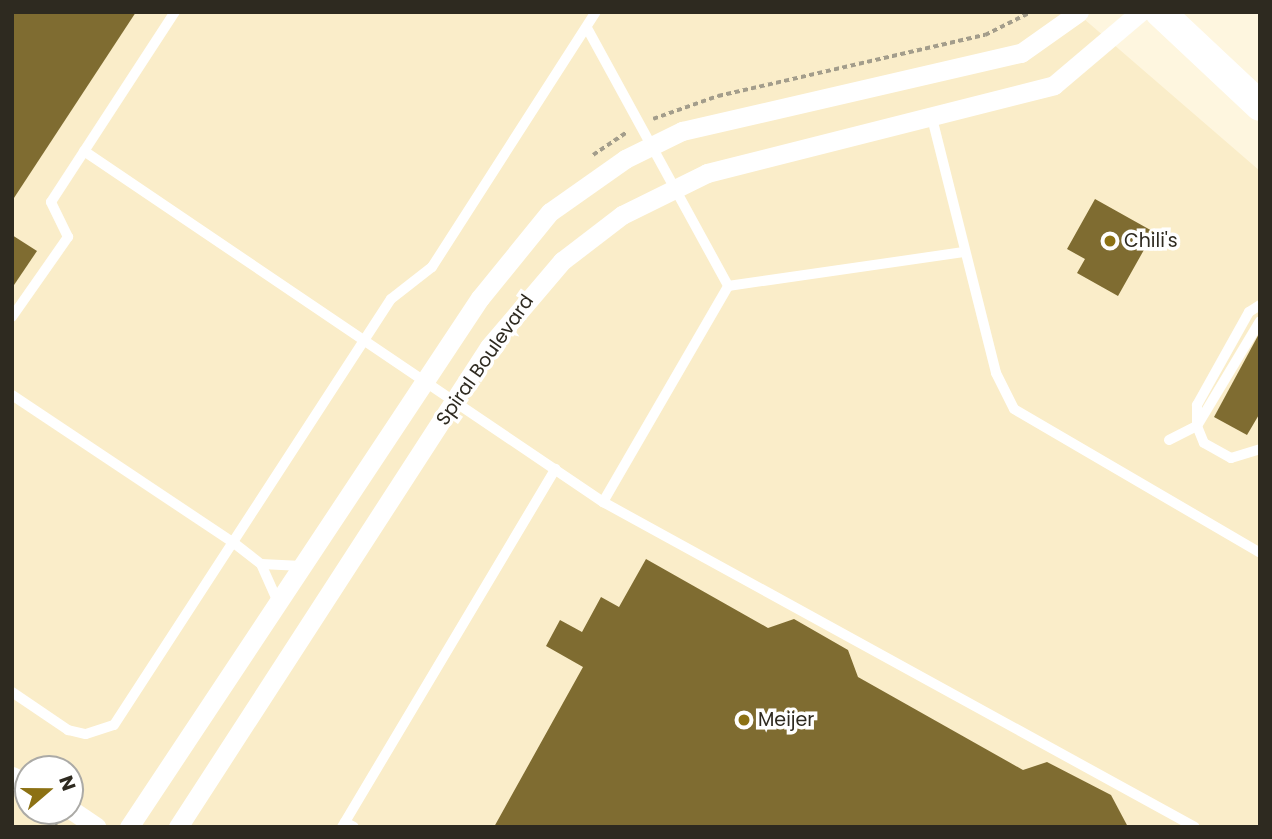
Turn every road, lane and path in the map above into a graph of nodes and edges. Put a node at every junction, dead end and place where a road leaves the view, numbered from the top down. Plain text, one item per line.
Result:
1 (175, 12) edge
2 (596, 12) edge
3 (1079, 12) edge
4 (1140, 12) edge
5 (1160, 12) edge
6 (586, 28) junction
7 (1260, 106) edge
8 (932, 118) junction
9 (655, 142) junction
10 (84, 151) junction
11 (677, 186) junction
12 (964, 252) junction
13 (729, 286) junction
14 (1260, 305) edge
15 (12, 317) edge
16 (1260, 321) edge
17 (367, 341) junction
18 (423, 384) junction
19 (12, 395) edge
20 (453, 402) junction
21 (1197, 426) junction
22 (1169, 440) dead end
23 (1260, 449) edge
24 (555, 469) junction
25 (603, 502) junction
26 (234, 542) junction
27 (1260, 553) edge
28 (261, 564) junction
29 (302, 566) junction
30 (278, 603) junction
31 (12, 692) edge
32 (347, 825) edge
33 (129, 827) edge
34 (178, 827) edge
35 (1195, 827) edge

1 - 10 lane
2 - 6 lane
3 - 9 street, Spiral Boulevard
4 - 8 street, Spiral Boulevard
5 - 7 main road
6 - 9 lane
6 - 17 lane
8 - 11 street, Spiral Boulevard
8 - 12 lane
9 - 11 lane
9 - 18 street, Spiral Boulevard
10 - 15 lane
10 - 17 lane
11 - 13 lane
11 - 20 street, Spiral Boulevard
12 - 13 lane
12 - 27 lane
13 - 25 lane
14 - 21 lane
16 - 21 lane
17 - 18 lane
17 - 26 lane
18 - 20 lane
18 - 29 street, Spiral Boulevard
19 - 26 lane
20 - 24 lane
20 - 34 street, Spiral Boulevard
21 - 22 lane
21 - 23 lane
24 - 25 lane
24 - 32 lane
25 - 35 lane
26 - 28 lane
26 - 31 lane
28 - 29 lane
28 - 30 lane
29 - 30 street, Spiral Boulevard
30 - 33 street, Spiral Boulevard

